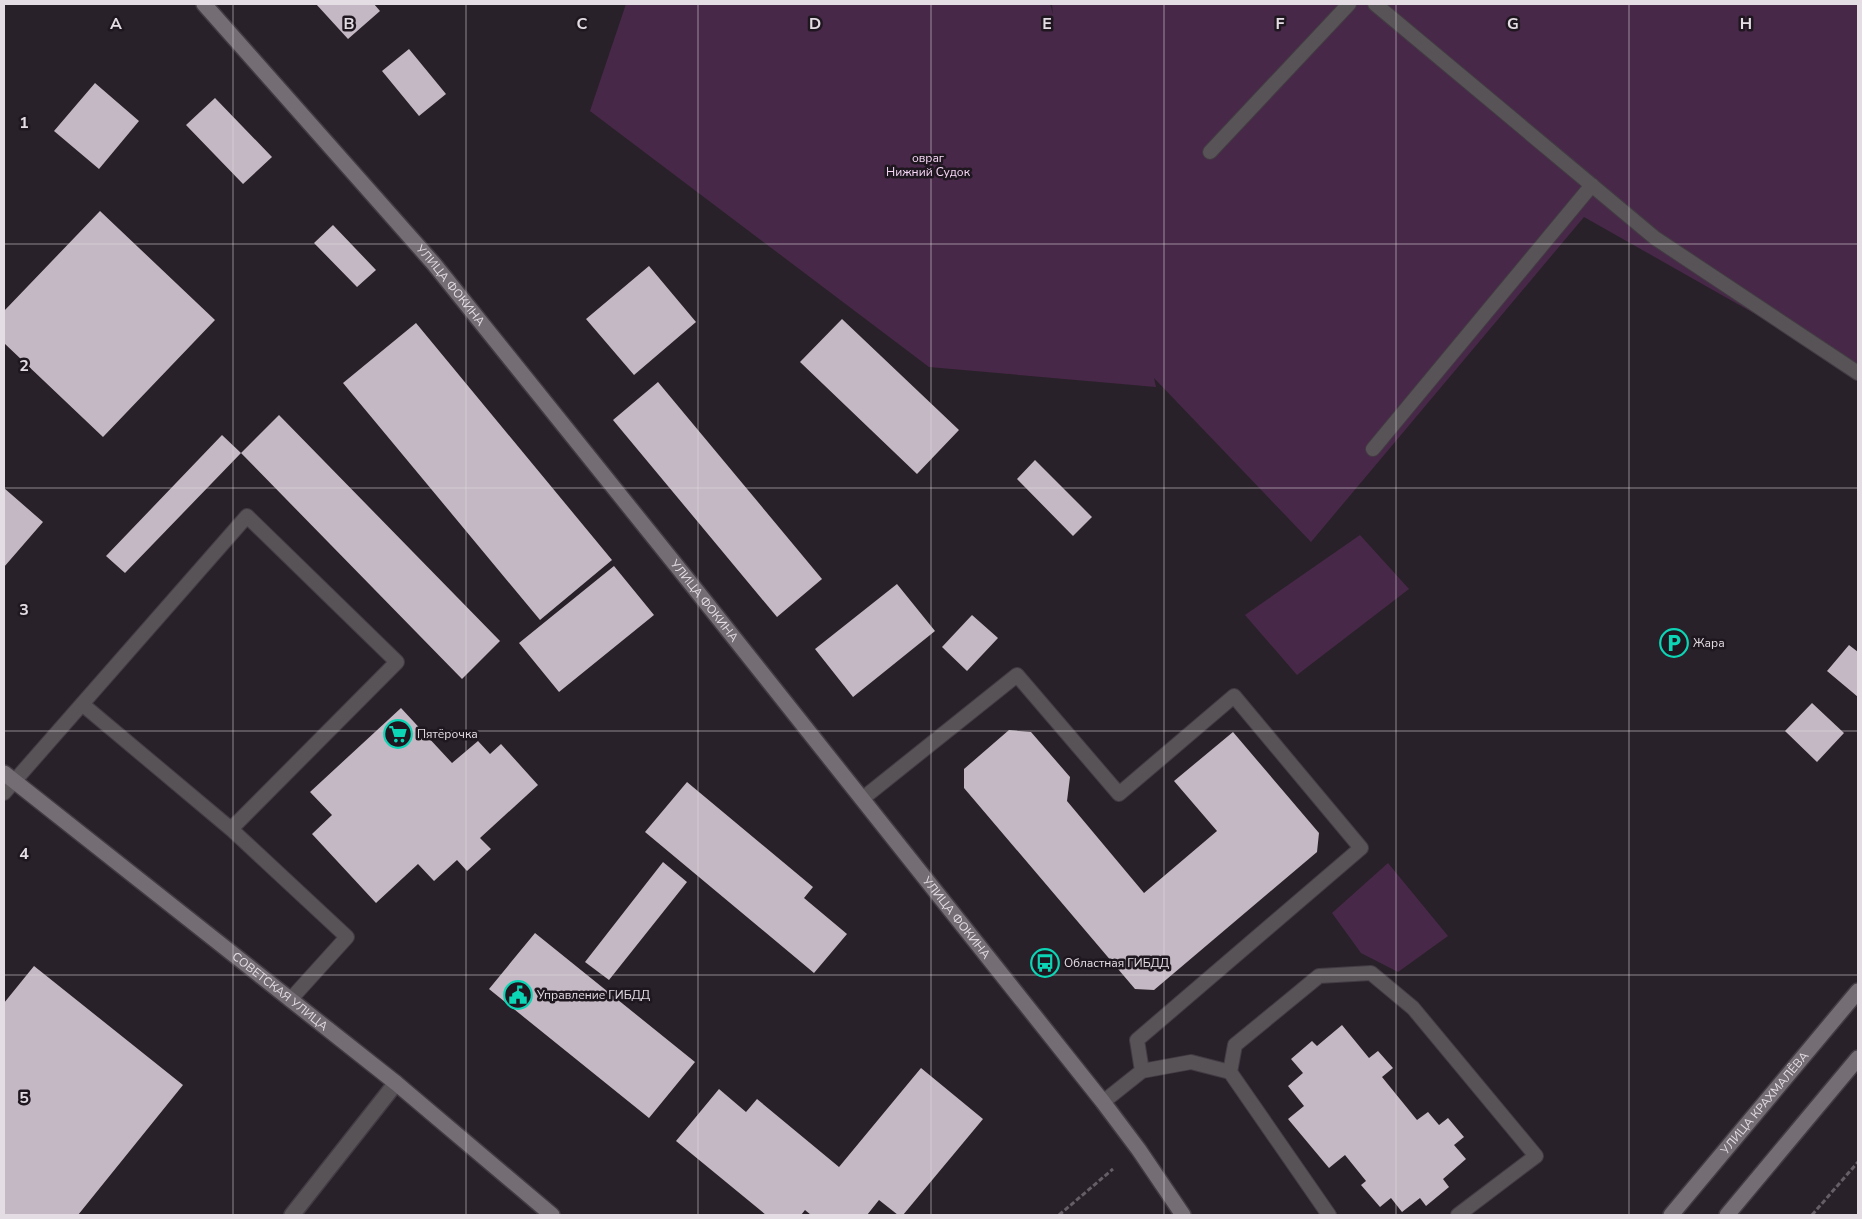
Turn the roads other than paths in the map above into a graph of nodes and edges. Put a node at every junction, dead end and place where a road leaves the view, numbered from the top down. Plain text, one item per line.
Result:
1 (204, 4) edge
2 (1349, 4) edge
3 (1375, 4) edge
4 (1210, 152) dead end
5 (1592, 185) junction
6 (1858, 373) edge
7 (1373, 449) dead end
8 (82, 704) junction
9 (7, 783) edge
10 (862, 799) junction
11 (231, 829) junction
12 (1858, 991) edge
13 (290, 1000) junction
14 (1858, 1058) edge
15 (1142, 1071) junction
16 (1230, 1072) junction
17 (396, 1082) junction
18 (1103, 1102) junction
19 (292, 1215) edge
20 (552, 1215) edge
21 (1183, 1215) edge
22 (1329, 1215) edge
23 (1458, 1215) edge
24 (1671, 1215) edge
25 (1727, 1215) edge

1 - 10 main road, УЛИЦА ФОКИНА
2 - 4 lane
3 - 5 lane
5 - 6 lane
5 - 7 lane
8 - 9 lane
8 - 11 lane
8 - 11 lane
9 - 13 main road, СОВЕТСКАЯ УЛИЦА
10 - 15 lane
10 - 18 main road, УЛИЦА ФОКИНА
11 - 13 lane
12 - 24 main road, УЛИЦА КРАХМАЛЁВА
13 - 17 main road, СОВЕТСКАЯ УЛИЦА
14 - 25 main road
15 - 16 lane
15 - 18 lane
16 - 22 lane
16 - 23 lane
17 - 19 street
17 - 20 main road, СОВЕТСКАЯ УЛИЦА
18 - 21 main road, УЛИЦА ФОКИНА

